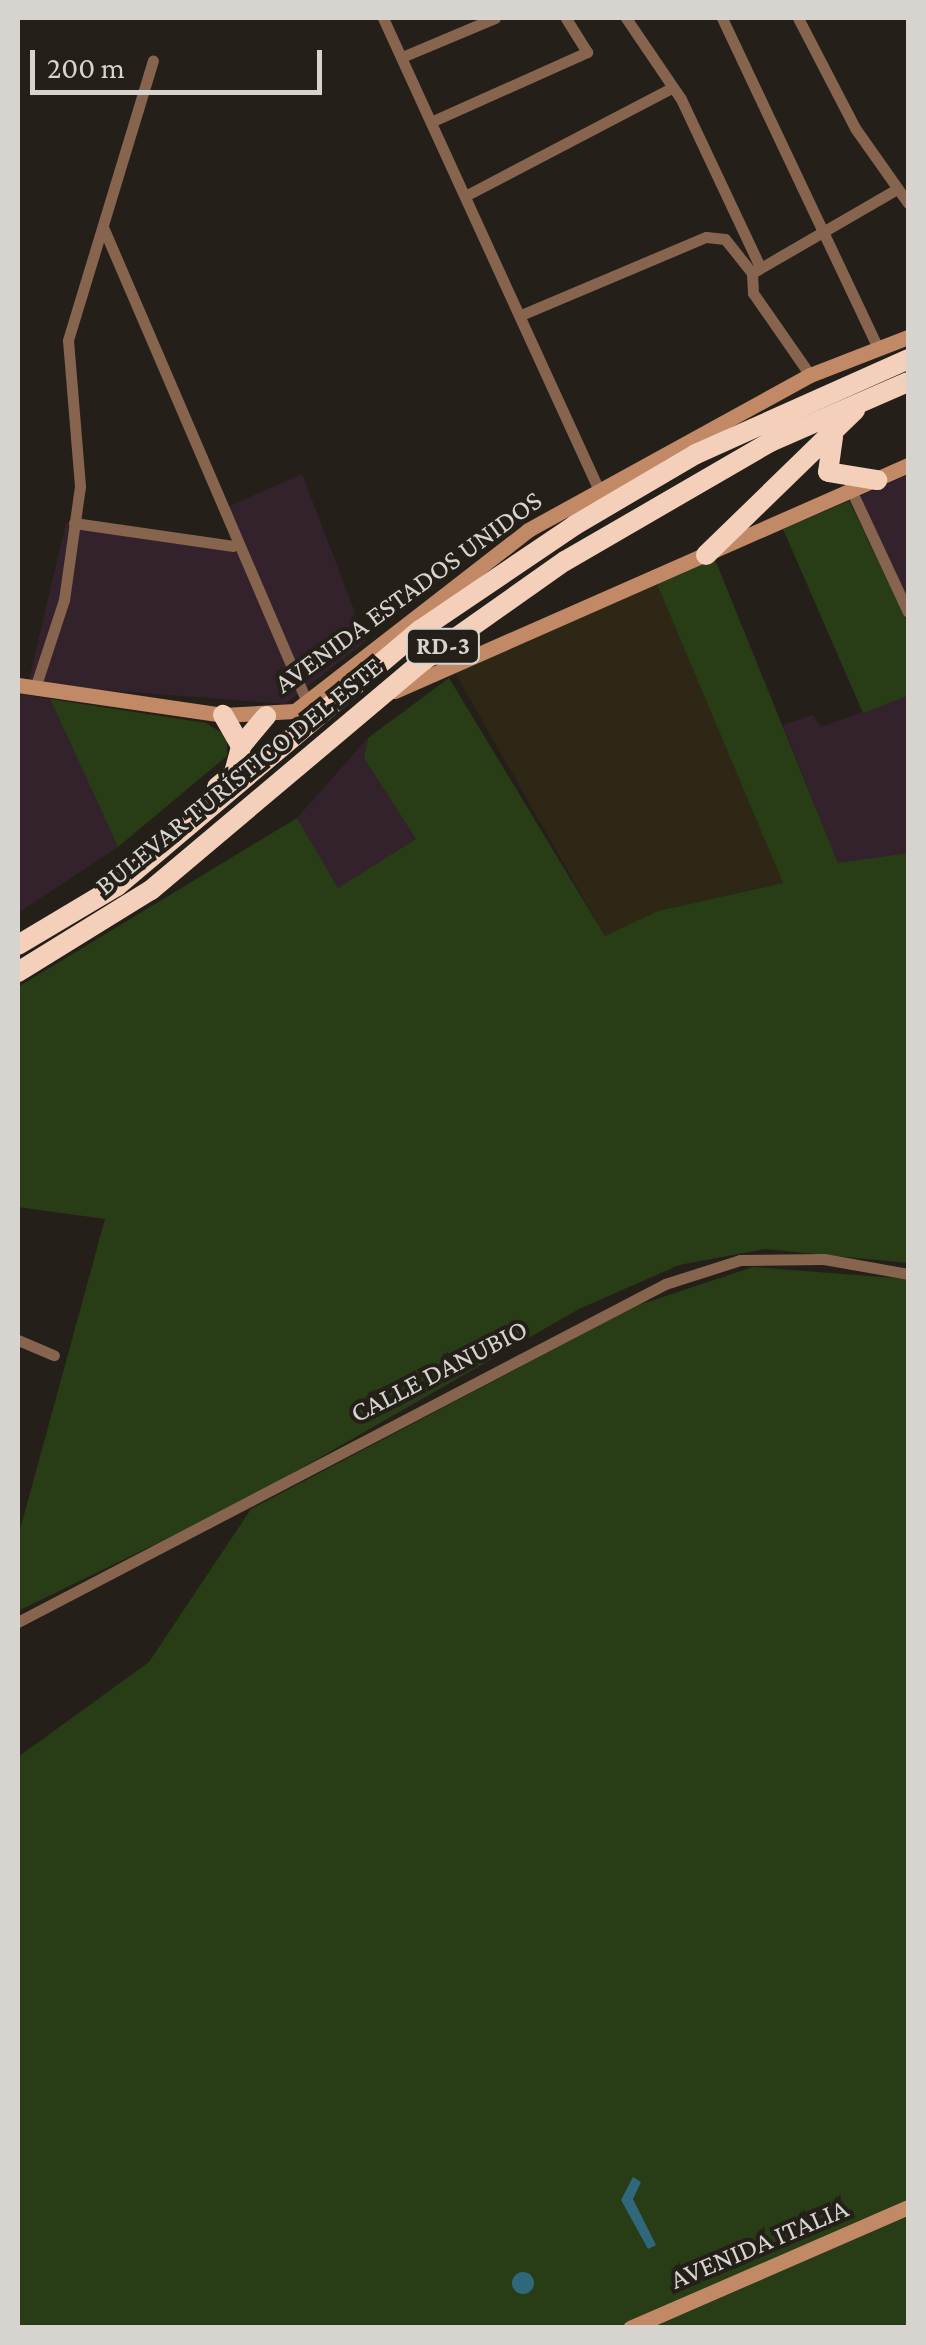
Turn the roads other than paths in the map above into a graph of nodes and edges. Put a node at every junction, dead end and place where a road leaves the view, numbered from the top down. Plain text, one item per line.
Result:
1 (383, 18) edge
2 (495, 18) edge
3 (566, 18) edge
4 (626, 18) edge
5 (722, 18) edge
6 (798, 18) edge
7 (402, 57) junction
8 (153, 61) dead end
9 (672, 88) junction
10 (434, 121) junction
11 (897, 189) junction
12 (467, 195) junction
13 (908, 203) edge
14 (103, 227) junction
15 (829, 233) junction
16 (756, 270) junction
17 (521, 316) junction
18 (908, 338) edge
19 (878, 348) junction
20 (908, 358) edge
21 (810, 375) junction
22 (908, 382) edge
23 (868, 397) junction
24 (840, 424) junction
25 (908, 465) edge
26 (878, 480) junction
27 (598, 488) junction
28 (852, 492) junction
29 (74, 522) junction
30 (233, 546) junction
31 (706, 555) junction
32 (908, 612) edge
33 (18, 685) edge
34 (35, 688) junction
35 (307, 702) junction
36 (371, 703) junction
37 (223, 714) junction
38 (266, 716) junction
39 (242, 746) junction
40 (18, 936) edge
41 (18, 945) edge
42 (18, 972) edge
43 (908, 1274) edge
44 (18, 1340) edge
45 (54, 1355) dead end
46 (18, 1622) edge
47 (908, 2206) edge
48 (630, 2328) edge

1 - 7 street
2 - 7 street
3 - 10 street
4 - 9 street
5 - 15 street
6 - 11 street
7 - 10 street
8 - 14 street
9 - 12 street
9 - 16 street
10 - 12 street
11 - 13 street
11 - 15 street
12 - 17 street
14 - 29 street
14 - 30 street
15 - 16 street
15 - 19 street
16 - 17 street
16 - 21 street
17 - 27 street
18 - 19 street, AVENIDA ESTADOS UNIDOS
19 - 21 street, AVENIDA ESTADOS UNIDOS
20 - 41 highway, BULEVAR TURÍSTICO DEL ESTE / RD-3
21 - 27 street, AVENIDA ESTADOS UNIDOS
22 - 23 highway, BULEVAR TURÍSTICO DEL ESTE / RD-3
23 - 24 highway
23 - 36 highway, BULEVAR TURÍSTICO DEL ESTE / RD-3
24 - 26 highway
24 - 31 highway
25 - 26 street
26 - 28 street
27 - 35 street, AVENIDA ESTADOS UNIDOS
28 - 31 street
28 - 32 street
29 - 30 street
29 - 34 street
30 - 35 street
31 - 36 street
33 - 34 street, AVENIDA ESTADOS UNIDOS
34 - 37 street, AVENIDA ESTADOS UNIDOS
35 - 38 street, AVENIDA ESTADOS UNIDOS
36 - 42 highway, BULEVAR TURÍSTICO DEL ESTE / RD-3
37 - 38 street, AVENIDA ESTADOS UNIDOS
37 - 39 highway
38 - 39 highway
39 - 40 highway
43 - 46 street, CALLE DANUBIO
44 - 45 street
47 - 48 street, AVENIDA ITALIA

